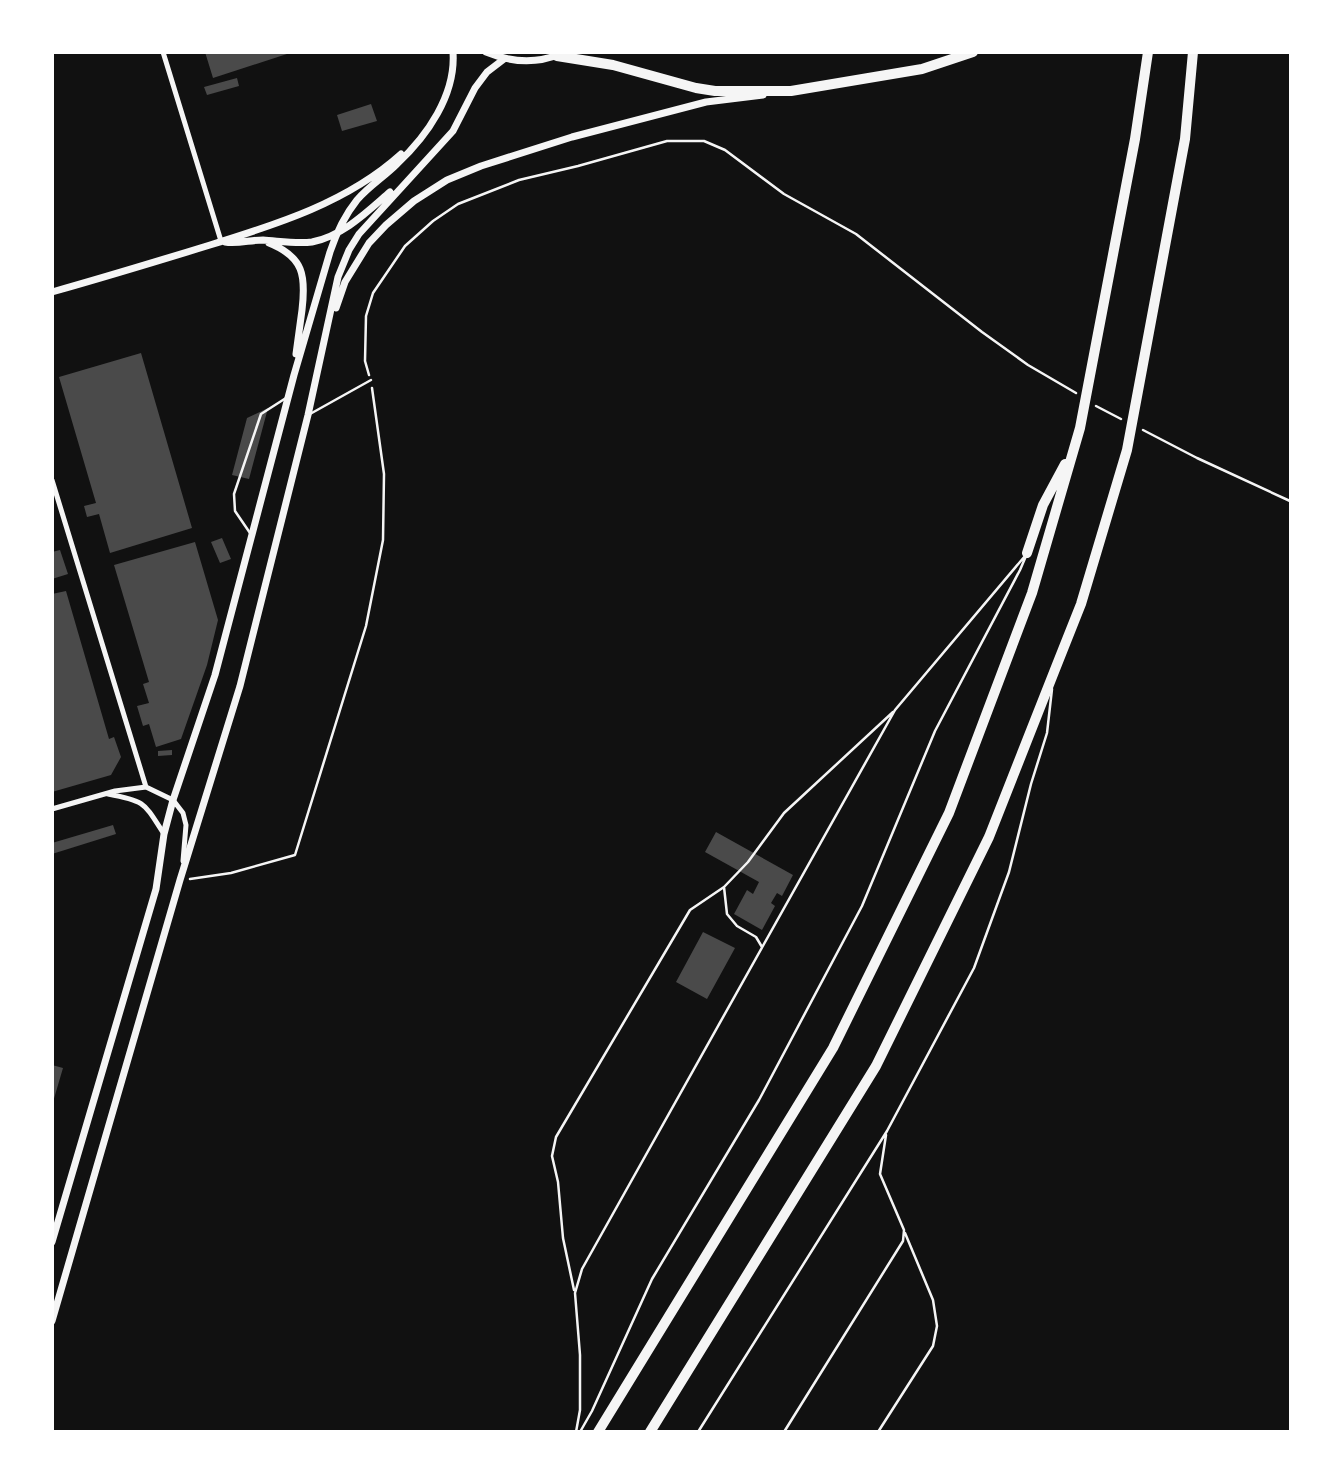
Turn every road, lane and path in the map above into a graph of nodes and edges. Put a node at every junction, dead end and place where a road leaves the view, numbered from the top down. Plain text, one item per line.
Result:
1 (163, 52) edge
2 (453, 52) edge
3 (486, 52) edge
4 (972, 52) edge
5 (1148, 52) edge
6 (1194, 52) edge
7 (560, 54) edge
8 (504, 59) junction
9 (791, 91) junction
10 (423, 135) junction
11 (425, 162) junction
12 (337, 233) junction
13 (262, 240) junction
14 (221, 242) junction
15 (52, 292) edge
16 (327, 332) junction
17 (294, 375) junction
18 (371, 380) junction
19 (1075, 393) dead end
20 (288, 396) junction
21 (1086, 400) dead end
22 (308, 415) junction
23 (1121, 419) dead end
24 (1143, 430) dead end
25 (1075, 446) junction
26 (52, 480) edge
27 (1290, 501) edge
28 (252, 536) junction
29 (1027, 553) junction
30 (1054, 672) junction
31 (895, 709) junction
32 (146, 787) junction
33 (105, 794) junction
34 (173, 800) junction
35 (52, 809) edge
36 (164, 834) junction
37 (181, 878) junction
38 (724, 887) junction
39 (762, 949) junction
40 (887, 1131) junction
41 (904, 1230) junction
42 (52, 1242) edge
43 (575, 1293) junction
44 (52, 1321) edge
45 (578, 1432) edge
46 (598, 1432) edge
47 (650, 1432) edge
48 (698, 1432) edge
49 (784, 1432) edge
50 (878, 1432) edge

1 - 14 street
2 - 10 street
3 - 8 street
4 - 9 highway
5 - 25 highway
6 - 30 highway
7 - 8 street
7 - 9 highway
8 - 11 street
9 - 16 street
10 - 12 street
10 - 14 street
11 - 12 street
11 - 16 street
12 - 13 street
12 - 17 street
13 - 14 street
13 - 17 street
14 - 15 street
16 - 22 street
17 - 20 street
18 - 19 path
18 - 22 lane
18 - 37 path
20 - 28 street
20 - 28 lane
21 - 23 path
22 - 37 street
24 - 27 path
25 - 29 highway
25 - 46 highway
26 - 32 street
28 - 34 street
29 - 31 lane
29 - 45 lane
30 - 40 lane
30 - 47 highway
31 - 38 lane
31 - 39 lane
32 - 33 street
32 - 34 street
33 - 35 street
33 - 36 street
34 - 36 street
34 - 37 street
36 - 42 street
37 - 44 street
38 - 39 lane
38 - 43 lane
39 - 43 lane
40 - 41 lane
40 - 48 lane
41 - 49 lane
41 - 50 lane
43 - 45 lane

